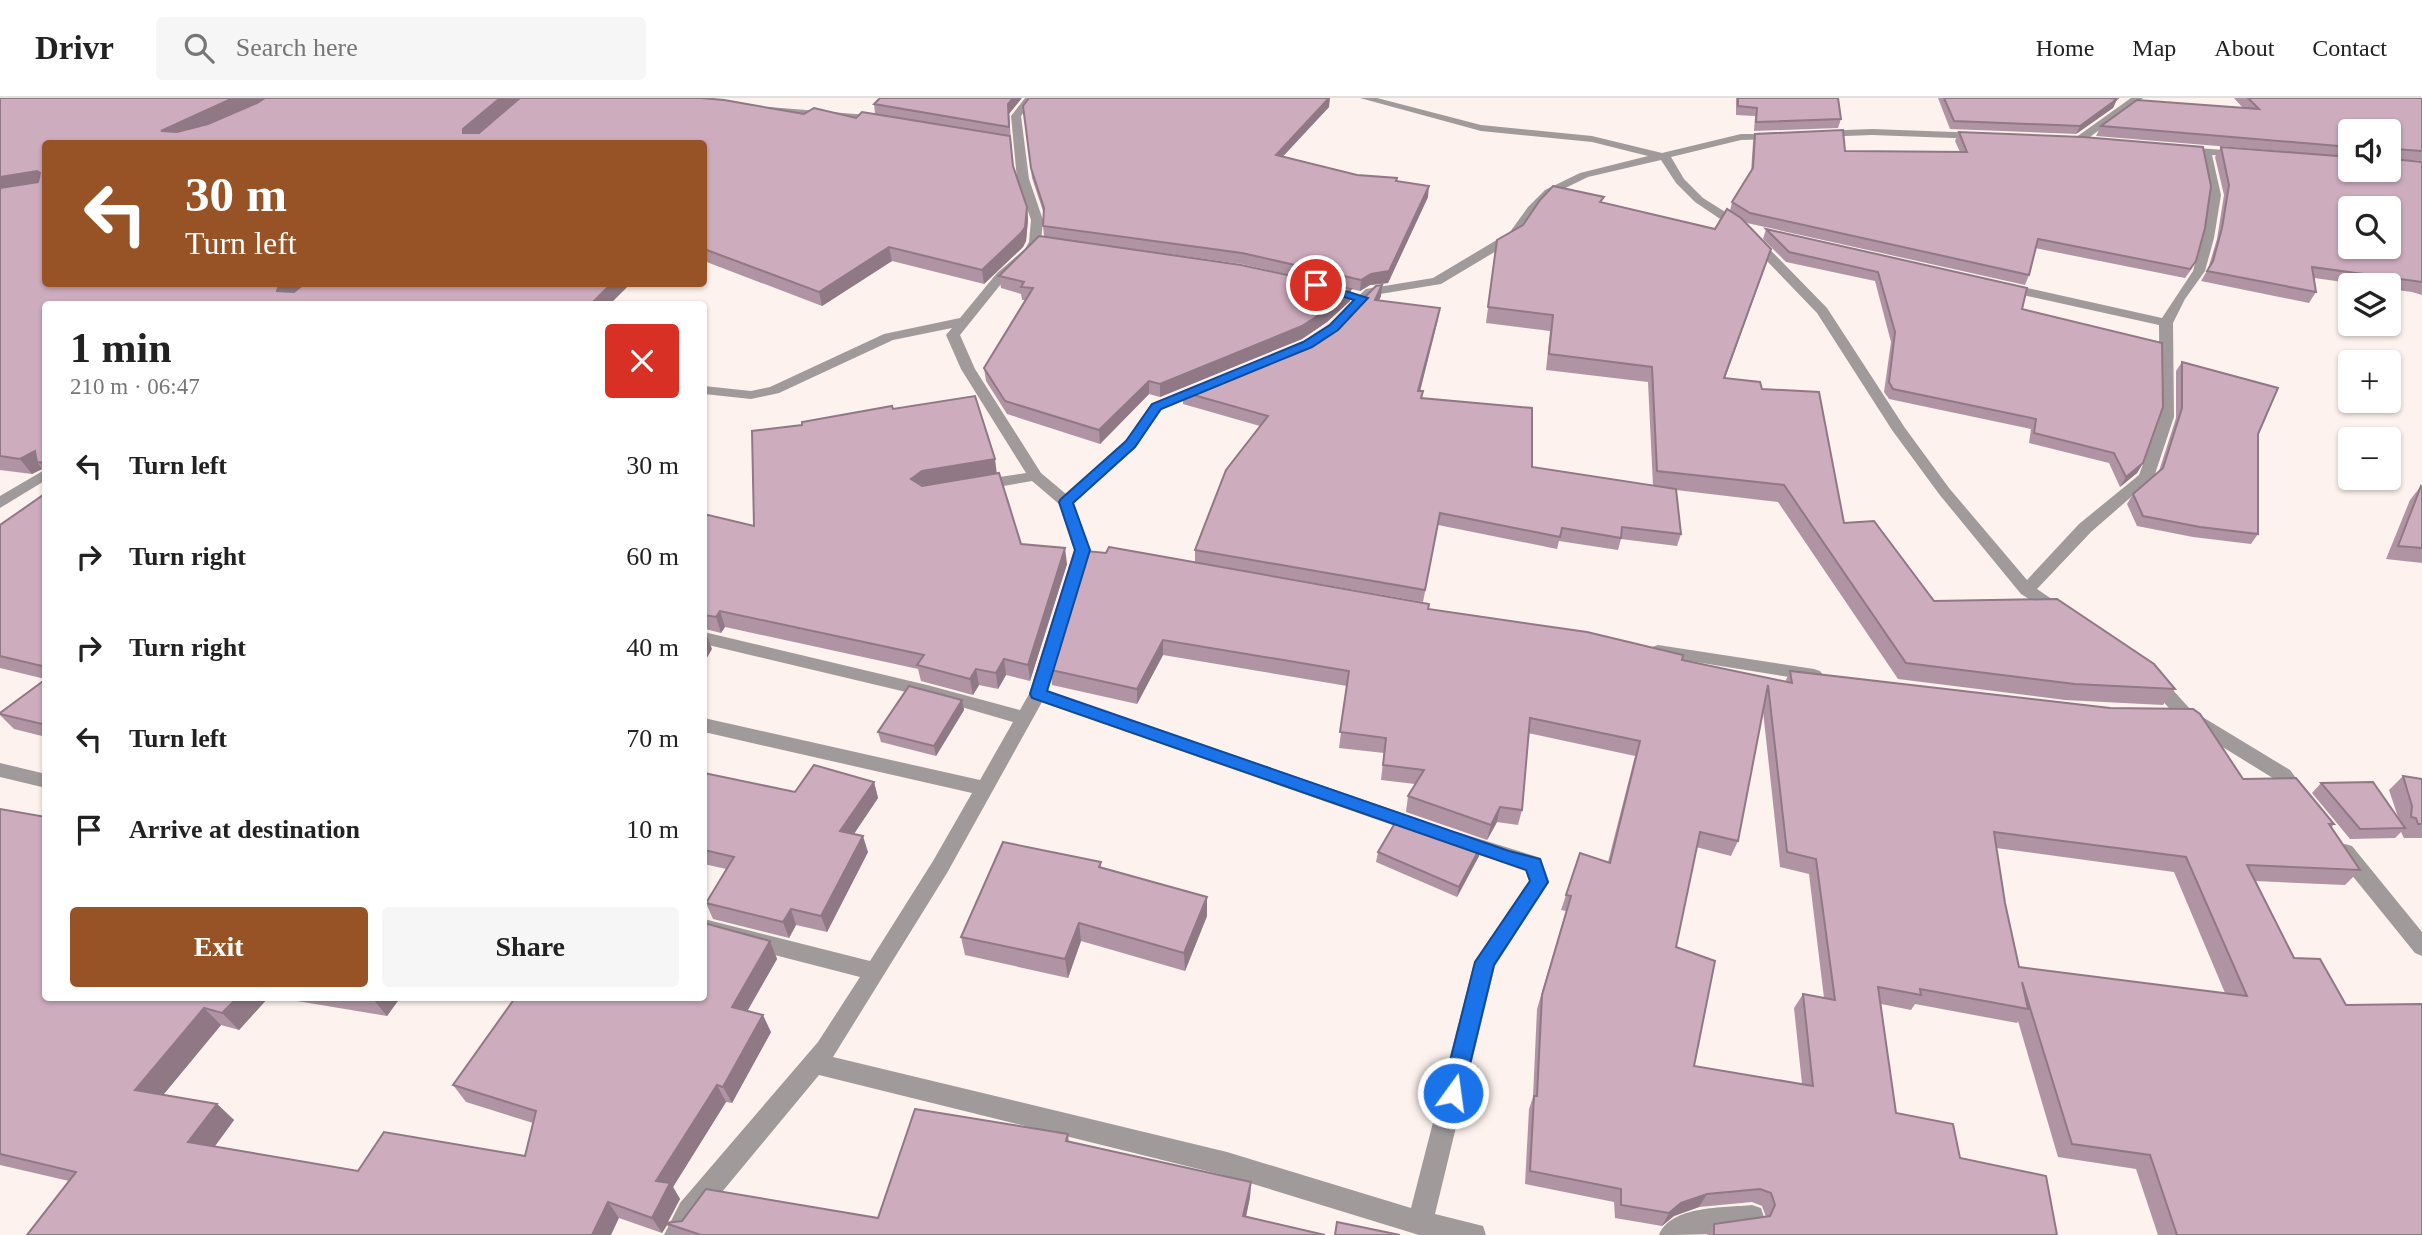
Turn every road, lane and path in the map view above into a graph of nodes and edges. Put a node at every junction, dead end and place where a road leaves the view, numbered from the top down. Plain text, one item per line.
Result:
1 (1030, 98) edge
2 (1365, 98) edge
3 (2138, 98) edge
4 (753, 108) edge
5 (896, 121) edge
6 (1794, 135) edge
7 (1807, 135) edge
8 (1997, 137) edge
9 (2066, 139) edge
10 (2079, 140) junction
11 (2092, 141) edge
12 (2168, 149) edge
13 (2206, 152) junction
14 (2245, 155) edge
15 (1665, 158) junction
16 (1742, 228) junction
17 (1769, 234) edge
18 (1994, 285) edge
19 (965, 321) junction
20 (2166, 323) junction
21 (1308, 344) edge
22 (1219, 381) edge
23 (707, 390) edge
24 (1035, 476) junction
25 (42, 477) edge
26 (966, 487) edge
27 (1066, 502) junction
28 (0, 503) edge
29 (2027, 590) junction
30 (2072, 621) edge
31 (707, 639) edge
32 (1647, 649) edge
33 (2139, 668) edge
34 (1837, 679) edge
35 (1038, 694) junction
36 (2161, 715) edge
37 (2185, 715) junction
38 (1024, 718) junction
39 (707, 726) edge
40 (0, 770) edge
41 (42, 780) edge
42 (984, 788) junction
43 (2309, 807) edge
44 (2335, 839) edge
45 (707, 929) edge
46 (2422, 947) edge
47 (874, 971) junction
48 (814, 1063) junction
49 (1752, 1217) edge
50 (1420, 1223) junction
51 (676, 1235) edge
52 (1474, 1235) edge
53 (1671, 1235) edge

1 - 19 street
2 - 15 street
3 - 10 street
4 - 5 street
6 - 15 street
7 - 8 street
9 - 10 street
10 - 11 street
12 - 13 street
13 - 14 street
13 - 20 street
15 - 16 street
15 - 21 street
16 - 17 street
16 - 29 street
18 - 20 street
19 - 23 street
19 - 24 street
20 - 29 street
22 - 27 street
24 - 26 street
24 - 27 street
25 - 28 street
27 - 35 street
29 - 30 street
31 - 38 street
32 - 34 street
33 - 37 street
35 - 38 street
35 - 50 street
36 - 37 street
37 - 43 street
38 - 42 street
39 - 42 street
40 - 41 street
42 - 47 street
44 - 46 street
45 - 47 street
47 - 48 street
48 - 50 street
48 - 51 street
49 - 53 street
50 - 52 street

